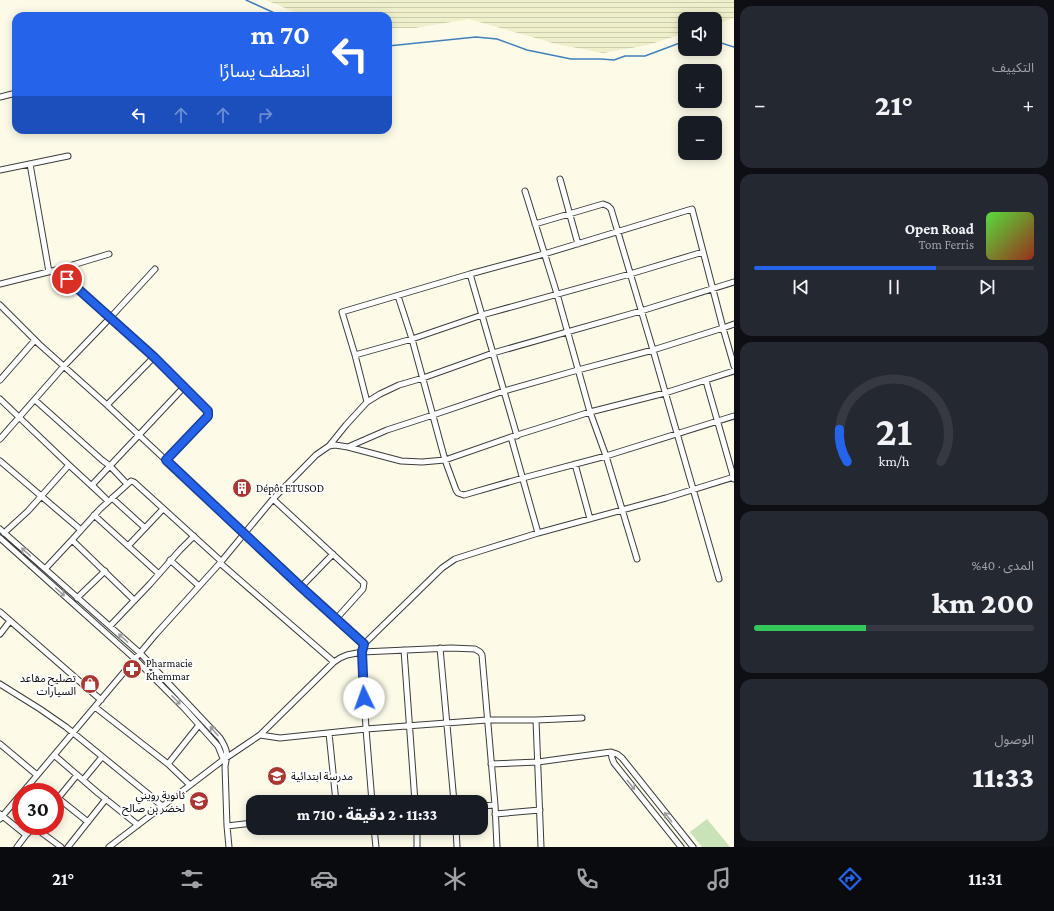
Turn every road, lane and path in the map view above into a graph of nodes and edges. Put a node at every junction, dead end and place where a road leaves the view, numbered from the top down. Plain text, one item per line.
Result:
1 (12, 94) edge
2 (0, 97) edge
3 (68, 156) dead end
4 (30, 164) junction
5 (0, 170) edge
6 (560, 179) dead end
7 (525, 191) dead end
8 (569, 214) junction
9 (535, 224) junction
10 (617, 232) junction
11 (578, 244) junction
12 (703, 252) junction
13 (109, 254) dead end
14 (544, 254) junction
15 (155, 269) dead end
16 (56, 270) junction
17 (49, 272) junction
18 (470, 274) junction
19 (630, 274) junction
20 (734, 282) edge
21 (0, 284) edge
22 (713, 288) junction
23 (557, 294) junction
24 (398, 296) junction
25 (0, 305) edge
26 (641, 311) junction
27 (482, 315) junction
28 (110, 318) junction
29 (734, 324) edge
30 (723, 328) junction
31 (568, 332) junction
32 (412, 339) junction
33 (35, 340) junction
34 (653, 350) junction
35 (493, 352) junction
36 (355, 355) junction
37 (154, 357) junction
38 (64, 366) junction
39 (734, 366) edge
40 (578, 370) junction
41 (734, 372) edge
42 (423, 378) junction
43 (0, 380) edge
44 (706, 381) junction
45 (184, 387) junction
46 (504, 391) junction
47 (665, 393) junction
48 (0, 399) edge
49 (35, 400) junction
50 (367, 402) junction
51 (108, 406) junction
52 (590, 412) junction
53 (433, 416) junction
54 (734, 416) edge
55 (19, 417) junction
56 (718, 421) junction
57 (677, 434) junction
58 (139, 435) junction
59 (517, 436) junction
60 (512, 437) junction
61 (0, 439) edge
62 (329, 446) junction
63 (348, 447) junction
64 (606, 456) junction
65 (166, 460) junction
66 (445, 460) junction
67 (0, 461) edge
68 (575, 464) junction
69 (69, 465) junction
70 (110, 466) junction
71 (523, 478) junction
72 (734, 478) edge
73 (127, 484) junction
74 (693, 489) junction
75 (41, 496) junction
76 (110, 499) junction
77 (274, 499) junction
78 (163, 509) junction
79 (622, 510) junction
80 (94, 515) junction
81 (590, 519) junction
82 (145, 528) junction
83 (81, 530) junction
84 (2, 531) edge
85 (538, 533) junction
86 (244, 534) junction
87 (194, 536) junction
88 (0, 538) edge
89 (72, 540) junction
90 (128, 546) junction
91 (333, 554) junction
92 (637, 559) dead end
93 (170, 560) junction
94 (220, 562) junction
95 (45, 569) junction
96 (105, 571) junction
97 (159, 574) junction
98 (719, 580) dead end
99 (198, 586) junction
100 (301, 587) junction
101 (78, 598) junction
102 (134, 600) junction
103 (0, 612) edge
104 (336, 619) junction
105 (10, 621) junction
106 (110, 626) junction
107 (0, 634) edge
108 (364, 644) junction
109 (440, 648) junction
110 (404, 650) junction
111 (362, 652) junction
112 (140, 653) junction
113 (135, 659) junction
114 (334, 662) junction
115 (1, 688) edge
116 (101, 700) junction
117 (95, 706) junction
118 (582, 718) dead end
119 (487, 720) junction
120 (536, 720) junction
121 (446, 723) junction
122 (199, 725) junction
123 (410, 726) junction
124 (366, 729) junction
125 (73, 732) junction
126 (329, 733) junction
127 (260, 736) junction
128 (0, 744) edge
129 (611, 752) junction
130 (54, 755) junction
131 (102, 757) junction
132 (226, 758) junction
133 (538, 762) junction
134 (168, 764) junction
135 (491, 764) junction
136 (37, 775) junction
137 (77, 775) junction
138 (83, 780) junction
139 (30, 783) edge
140 (190, 785) junction
141 (64, 790) edge
142 (335, 795) edge
143 (371, 795) edge
144 (415, 795) edge
145 (453, 795) edge
146 (106, 799) junction
147 (12, 804) edge
148 (495, 805) junction
149 (64, 806) edge
150 (162, 806) junction
151 (488, 806) edge
152 (540, 810) junction
153 (495, 814) junction
154 (1, 816) edge
155 (88, 822) junction
156 (12, 824) edge
157 (246, 824) edge
158 (138, 825) junction
159 (227, 826) junction
160 (26, 835) edge
161 (46, 835) edge
162 (375, 835) edge
163 (417, 835) edge
164 (456, 835) edge
165 (17, 847) edge
166 (61, 847) edge
167 (68, 847) edge
168 (109, 847) edge
169 (229, 847) edge
170 (376, 847) edge
171 (417, 847) edge
172 (457, 847) edge
173 (497, 847) edge
174 (541, 847) edge
175 (681, 847) edge
176 (692, 847) edge

1 - 2 street
3 - 4 street
4 - 5 street
4 - 17 street
6 - 8 street
7 - 9 street
8 - 9 street
8 - 10 street
8 - 11 street
9 - 14 street
10 - 11 street
10 - 12 street
10 - 19 street
11 - 14 street
12 - 19 street
12 - 22 street
13 - 16 street
14 - 18 street
14 - 23 street
15 - 28 street
16 - 17 street
16 - 28 street
17 - 21 street
18 - 24 street
18 - 27 street
19 - 23 street
19 - 26 street
20 - 22 street
22 - 26 street
22 - 30 street
23 - 27 street
23 - 31 street
24 - 32 street
24 - 36 street
25 - 33 street
26 - 31 street
26 - 34 street
27 - 32 street
27 - 35 street
28 - 37 street
28 - 38 street
29 - 30 street
30 - 34 street
30 - 39 street
31 - 35 street
31 - 40 street
32 - 36 street
32 - 42 street
33 - 38 street
33 - 43 street
34 - 40 street
34 - 47 street
35 - 42 street
35 - 46 street
36 - 50 street
37 - 45 street
37 - 51 street
38 - 49 street
38 - 51 street
40 - 46 street
40 - 52 street
41 - 44 street
42 - 50 street
42 - 53 street
44 - 47 street
44 - 56 street
45 - 58 street
45 - 65 street
46 - 53 street
46 - 59 street
47 - 52 street
47 - 57 street
48 - 55 street
49 - 55 street
49 - 70 street
50 - 62 street
51 - 58 street
52 - 59 street
52 - 64 street
53 - 63 street
53 - 66 street
54 - 56 street
55 - 61 street
55 - 69 street
56 - 57 street
56 - 72 street
57 - 64 street
57 - 74 street
58 - 65 street
58 - 70 street
59 - 60 street
60 - 66 street
60 - 71 street
62 - 63 street
62 - 77 street
63 - 66 street
64 - 68 street
64 - 79 street
65 - 86 street
66 - 71 street
67 - 75 street
68 - 71 street
68 - 81 street
69 - 75 street
69 - 76 street
70 - 73 street
70 - 76 street
71 - 85 street
72 - 74 street
73 - 76 street
73 - 78 street
74 - 79 street
74 - 98 street
75 - 83 street
75 - 84 street
76 - 80 street
76 - 82 street
77 - 86 street
77 - 91 street
78 - 82 street
78 - 87 street
79 - 81 street
79 - 92 street
80 - 83 street
80 - 90 street
81 - 85 street
82 - 90 street
83 - 89 street
95 -> 84 street
85 - 108 street
86 - 94 street
86 - 100 street
87 - 93 street
87 - 94 street
88 -> 113 street
89 - 95 street
89 - 96 street
90 - 97 street
91 - 100 street
91 - 104 street
93 - 97 street
93 - 99 street
94 - 99 street
94 - 114 street
95 - 101 street
96 - 101 street
96 - 102 street
97 - 102 street
99 - 112 street
100 - 104 street
101 - 106 street
102 - 106 street
103 - 105 street
104 - 108 street
105 - 107 street
105 - 116 street
112 -> 106 street
108 - 111 street
109 - 110 street
109 - 119 street
109 - 121 street
110 - 111 street
110 - 123 street
111 - 114 street
111 - 124 street
112 - 113 street
132 -> 112 street
113 - 116 street
113 -> 122 street
114 - 127 street
115 - 125 street
116 - 117 street
117 - 125 street
117 - 134 street
118 - 120 street
119 - 120 street
119 - 121 street
119 - 135 street
120 - 133 street
121 - 123 street
121 - 145 street
122 - 132 street
122 - 134 street
123 - 124 street
123 - 144 street
124 - 126 street
124 - 143 street
125 - 130 street
125 - 131 street
126 - 127 street
126 - 142 street
127 - 132 street
128 - 136 street
129 - 133 street
129 -> 175 street
176 -> 129 street
130 - 136 street
130 - 137 street
131 - 138 street
131 - 150 street
132 - 140 street
132 - 159 street
133 - 135 street
133 - 152 street
134 - 140 street
135 - 148 street
136 - 139 street
137 - 138 street
137 - 141 street
138 - 146 street
140 - 150 street
146 - 155 street
146 - 158 street
147 - 154 street
148 - 151 street
148 - 153 street
149 - 155 street
150 - 158 street
152 - 153 street
152 - 174 street
153 - 173 street
154 - 156 street
155 - 167 street
157 - 159 street
158 - 168 street
159 - 169 street
160 - 165 street
161 - 166 street
162 - 170 street
163 - 171 street
164 - 172 street

